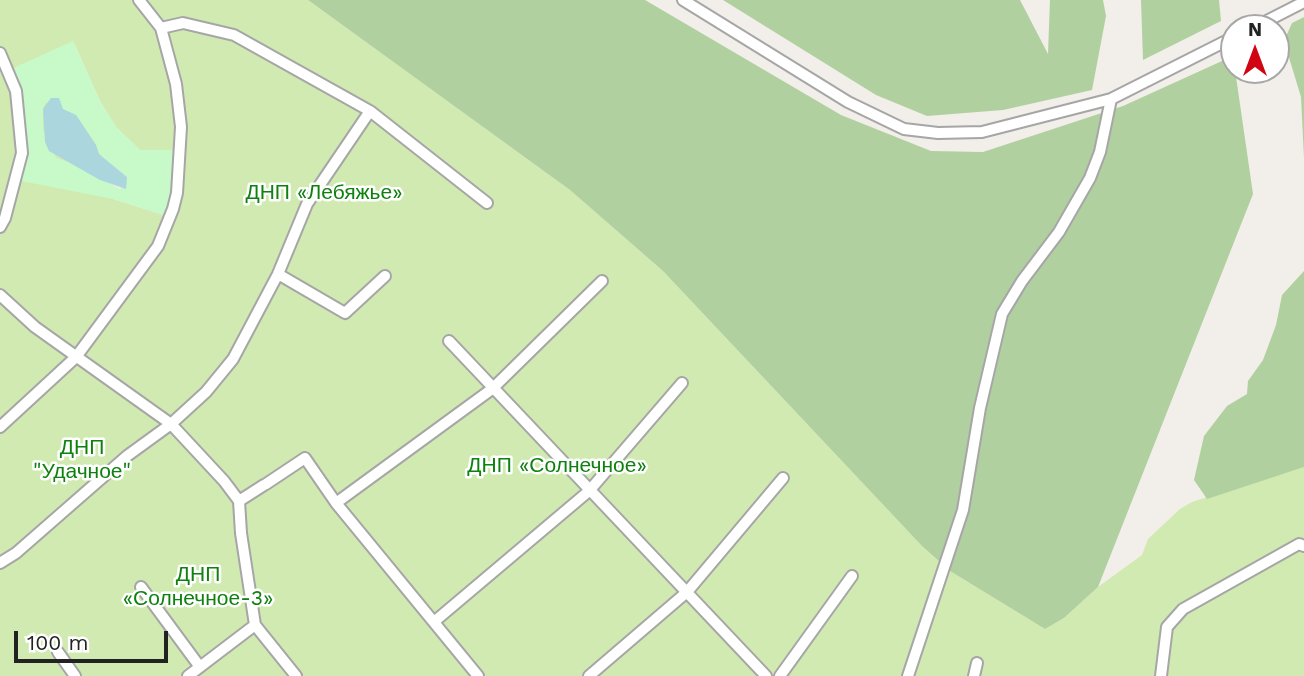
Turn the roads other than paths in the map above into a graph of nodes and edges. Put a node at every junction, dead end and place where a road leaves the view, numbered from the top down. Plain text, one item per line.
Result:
1 (139, 0) edge
2 (683, 0) edge
3 (1304, 2) edge
4 (1280, 14) edge
5 (161, 28) junction
6 (1220, 44) edge
7 (0, 53) edge
8 (1111, 99) junction
9 (370, 111) junction
10 (487, 203) dead end
11 (0, 227) edge
12 (278, 274) junction
13 (385, 276) dead end
14 (602, 281) dead end
15 (0, 295) edge
16 (449, 341) dead end
17 (75, 357) junction
18 (682, 383) dead end
19 (492, 389) junction
20 (171, 424) junction
21 (0, 426) edge
22 (783, 478) dead end
23 (589, 491) junction
24 (239, 501) junction
25 (336, 503) junction
26 (1304, 546) edge
27 (0, 563) edge
28 (852, 576) dead end
29 (141, 587) dead end
30 (687, 592) junction
31 (435, 621) junction
32 (255, 625) junction
33 (58, 652) dead end
34 (977, 663) dead end
35 (200, 667) junction
36 (75, 676) edge
37 (188, 676) edge
38 (296, 676) edge
39 (478, 676) edge
40 (589, 676) edge
41 (766, 676) edge
42 (780, 676) edge
43 (908, 676) edge
44 (974, 676) edge
45 (1161, 676) edge

1 - 5 street
2 - 8 street
3 - 4 street
5 - 9 street
5 - 17 street
6 - 8 street
7 - 11 street
8 - 43 street
9 - 10 street
9 - 12 street
12 - 13 street
12 - 20 street
14 - 19 street
15 - 17 street
16 - 19 street
17 - 20 street
17 - 21 street
18 - 23 street
19 - 23 street
19 - 25 street
20 - 24 street
20 - 27 street
22 - 30 street
23 - 30 street
23 - 31 street
24 - 25 street
24 - 32 street
25 - 31 street
26 - 45 street
28 - 42 street
29 - 35 street
30 - 40 street
30 - 41 street
31 - 39 street
32 - 35 street
32 - 38 street
33 - 36 street
34 - 44 street
35 - 37 street

